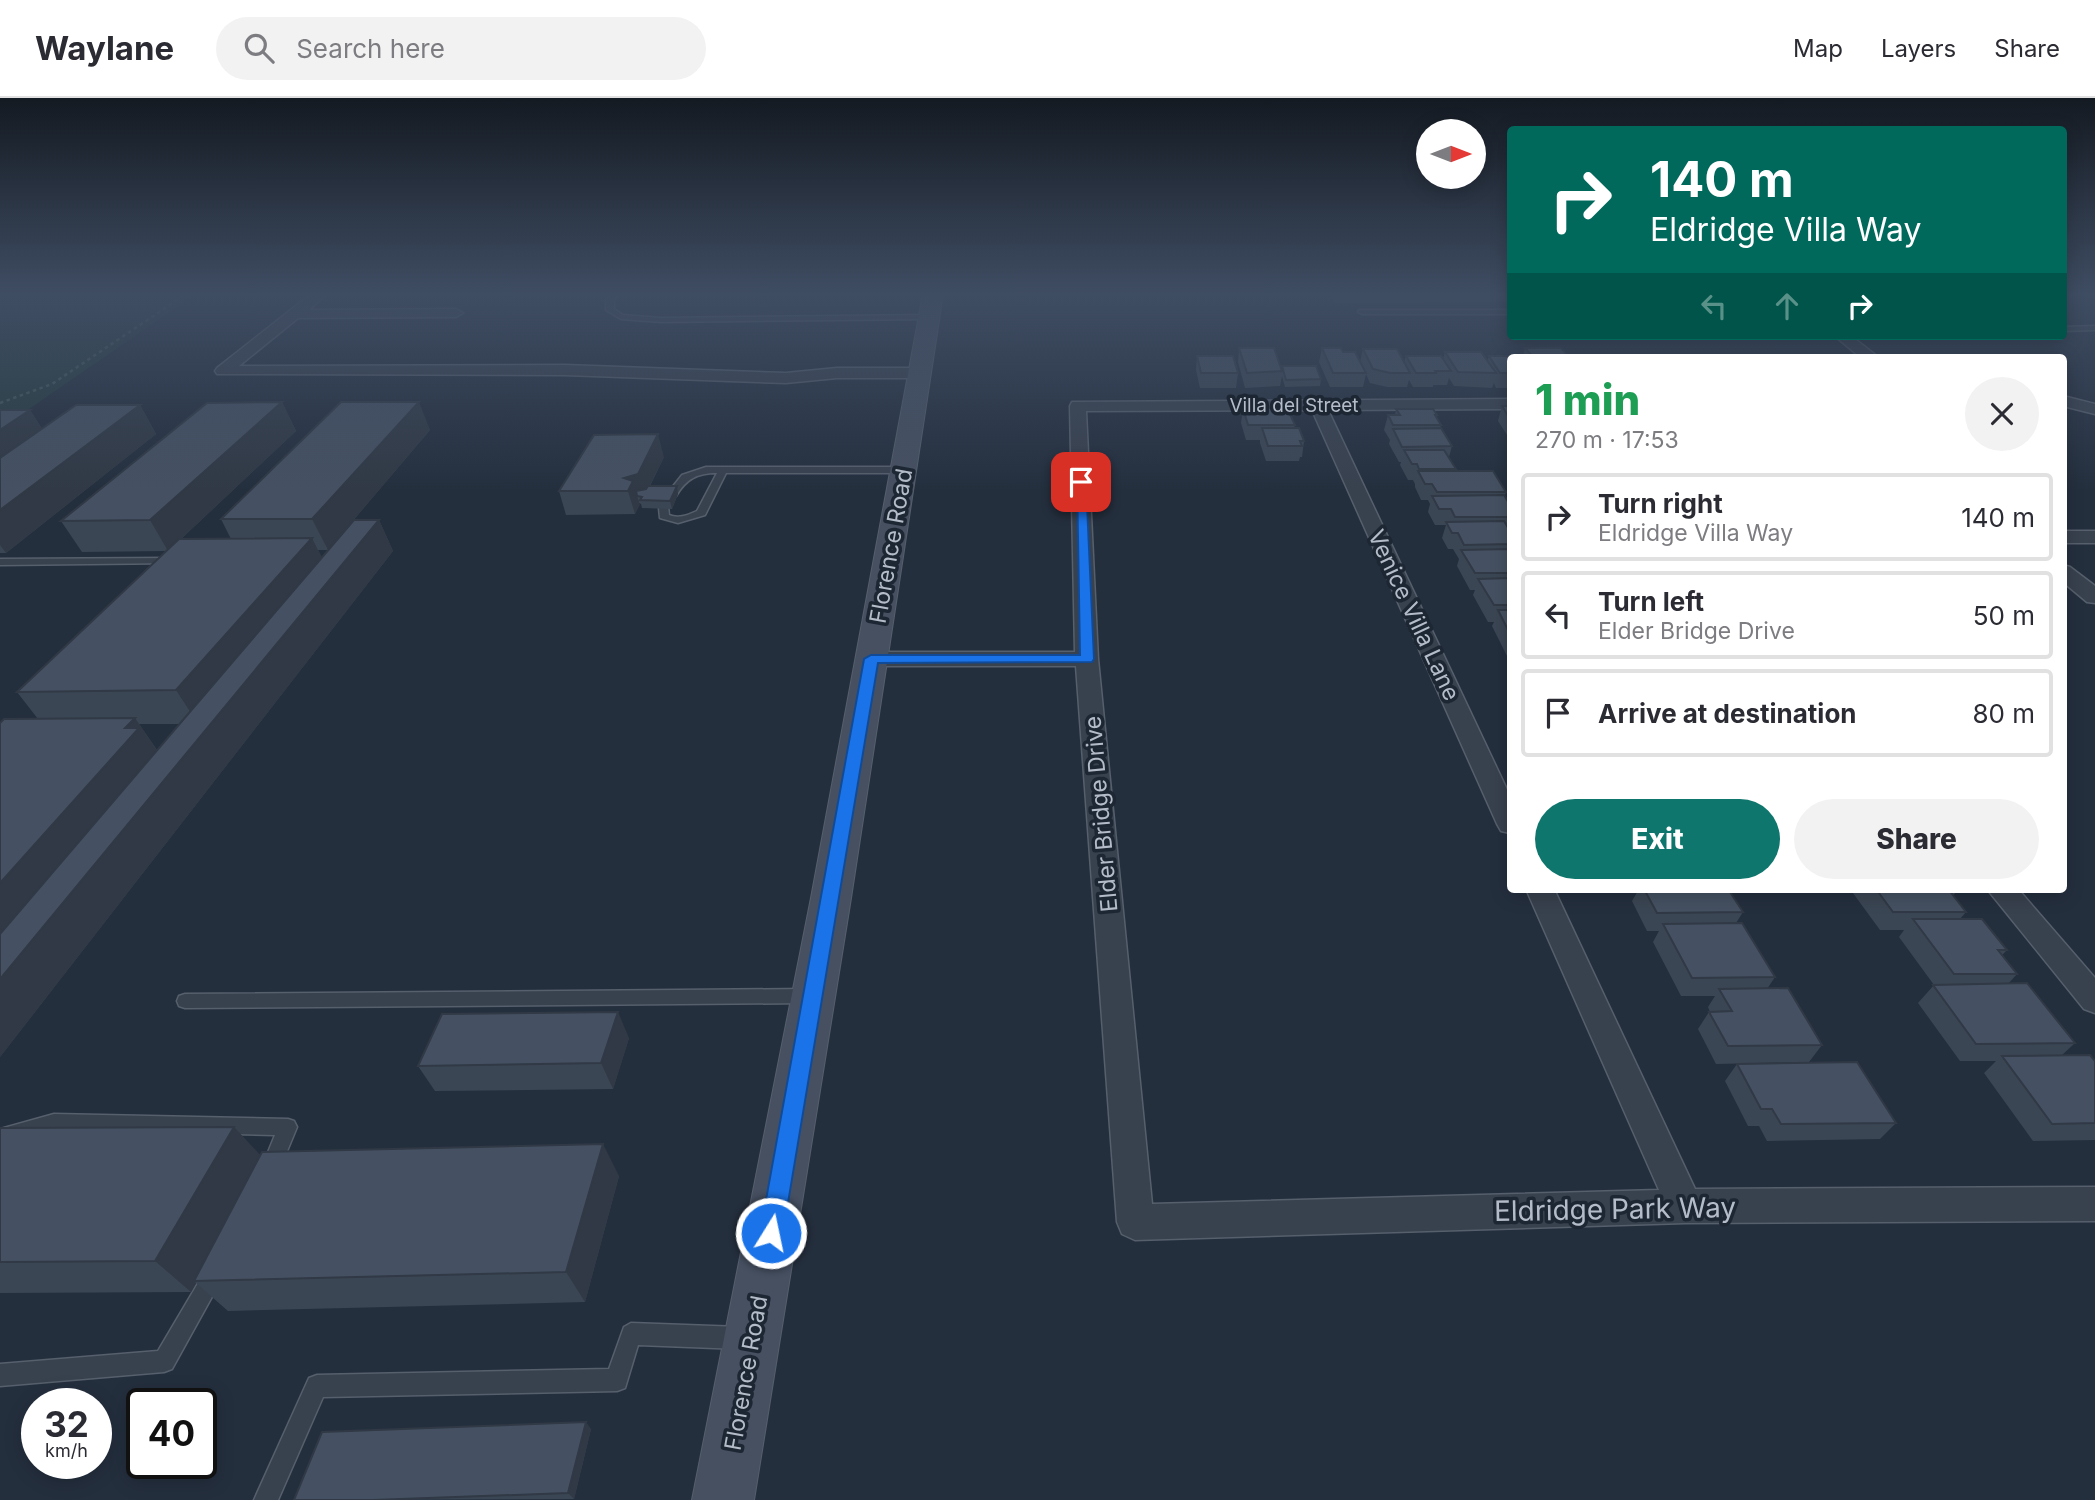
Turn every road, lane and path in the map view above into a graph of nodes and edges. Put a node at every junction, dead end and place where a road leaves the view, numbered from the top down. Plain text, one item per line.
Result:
1 (89, 359) edge
2 (238, 359) edge
3 (922, 359) edge
4 (223, 371) joint
5 (919, 380) junction
6 (0, 402) edge
7 (2067, 402) edge
8 (1507, 404) edge
9 (1318, 405) junction
10 (1078, 406) joint
11 (2095, 409) edge
12 (723, 470) junction
13 (905, 470) junction
14 (672, 494) edge
15 (664, 508) edge
16 (2067, 537) edge
17 (2095, 537) edge
18 (186, 561) edge
19 (0, 562) edge
20 (2067, 574) edge
21 (2095, 597) edge
22 (871, 659) junction
23 (1087, 659) junction
24 (1507, 817) edge
25 (1542, 893) edge
26 (2004, 893) edge
27 (814, 996) junction
28 (2095, 1000) edge
29 (185, 1001) dead end
30 (0, 1137) edge
31 (263, 1185) edge
32 (2095, 1204) edge
33 (1685, 1206) junction
34 (1135, 1222) joint
35 (225, 1256) edge
36 (752, 1338) junction
37 (0, 1375) edge
38 (266, 1500) edge
39 (723, 1500) edge

1 - 6 path
2 - 4 street
3 - 5 street, Florence Road
4 - 5 street
5 - 13 street, Florence Road
7 - 11 street
8 - 9 street, Villa del Street
9 - 10 street, Villa del Street
9 - 24 street, Venice Villa Lane
10 - 23 street, Elder Bridge Drive
12 - 13 lane
12 - 14 lane
12 - 15 lane
13 - 22 street, Florence Road
16 - 17 street
18 - 19 lane
20 - 21 street
22 - 23 street
22 - 27 street, Florence Road
23 - 34 street, Elder Bridge Drive
25 - 33 street
26 - 28 street
27 - 29 lane
27 - 36 street, Florence Road
30 - 31 lane
32 - 33 street, Eldridge Park Way
33 - 34 street, Eldridge Park Way
35 - 37 lane
36 - 38 lane
36 - 39 street, Florence Road

